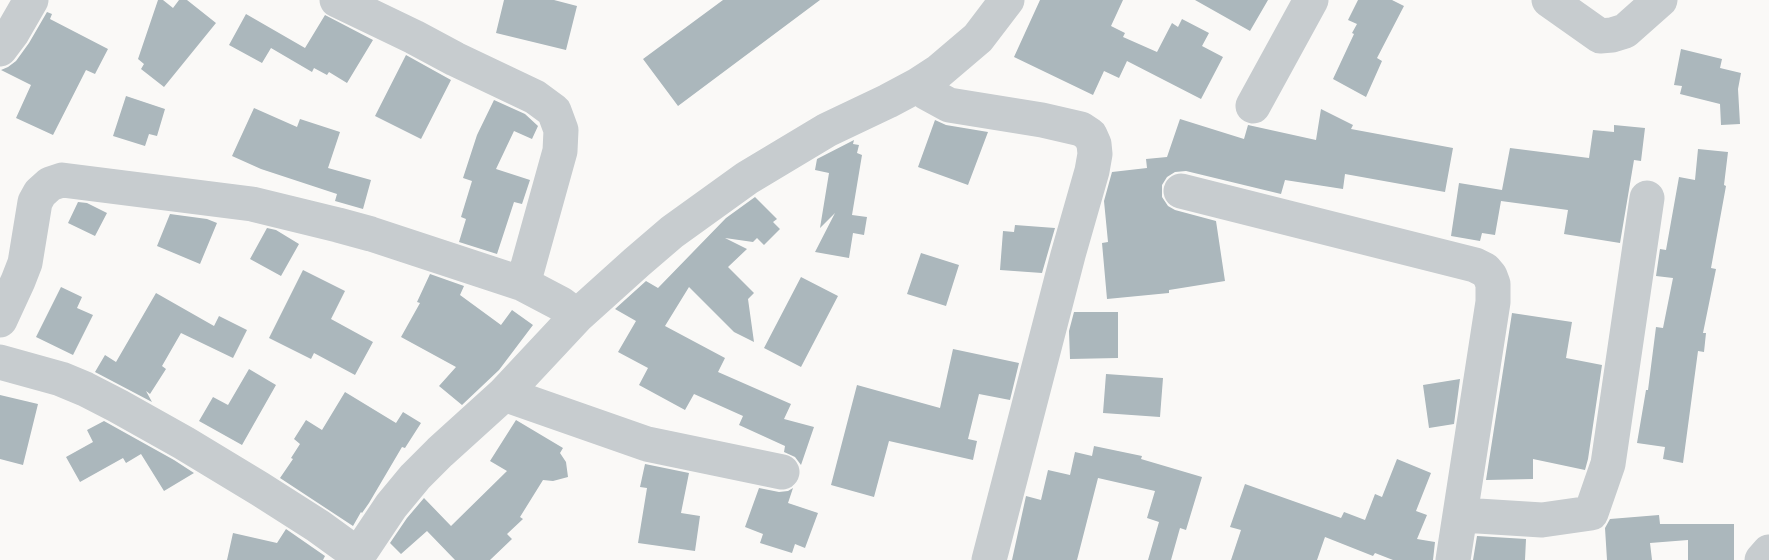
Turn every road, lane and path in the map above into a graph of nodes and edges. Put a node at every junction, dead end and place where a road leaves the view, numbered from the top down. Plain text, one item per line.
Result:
1 (31, 0) edge
2 (337, 0) edge
3 (1007, 0) edge
4 (1311, 0) edge
5 (1549, 0) edge
6 (1660, 0) edge
7 (0, 49) edge
8 (918, 85) junction
9 (1253, 106) dead end
10 (1181, 191) dead end
11 (1647, 198) dead end
12 (523, 285) junction
13 (578, 316) junction
14 (0, 320) edge
15 (0, 362) edge
16 (504, 394) junction
17 (782, 472) dead end
18 (1462, 515) junction
19 (1769, 552) edge
20 (357, 557) edge
21 (989, 560) edge
22 (1453, 560) edge
23 (1762, 560) edge

1 - 7 street
2 - 12 street
3 - 8 street
4 - 9 street
5 - 6 street
8 - 13 street
8 - 21 street
10 - 18 street
11 - 18 street
12 - 13 street
12 - 14 street
13 - 16 street
15 - 20 street
16 - 17 street
16 - 20 street
18 - 22 street
19 - 23 street

